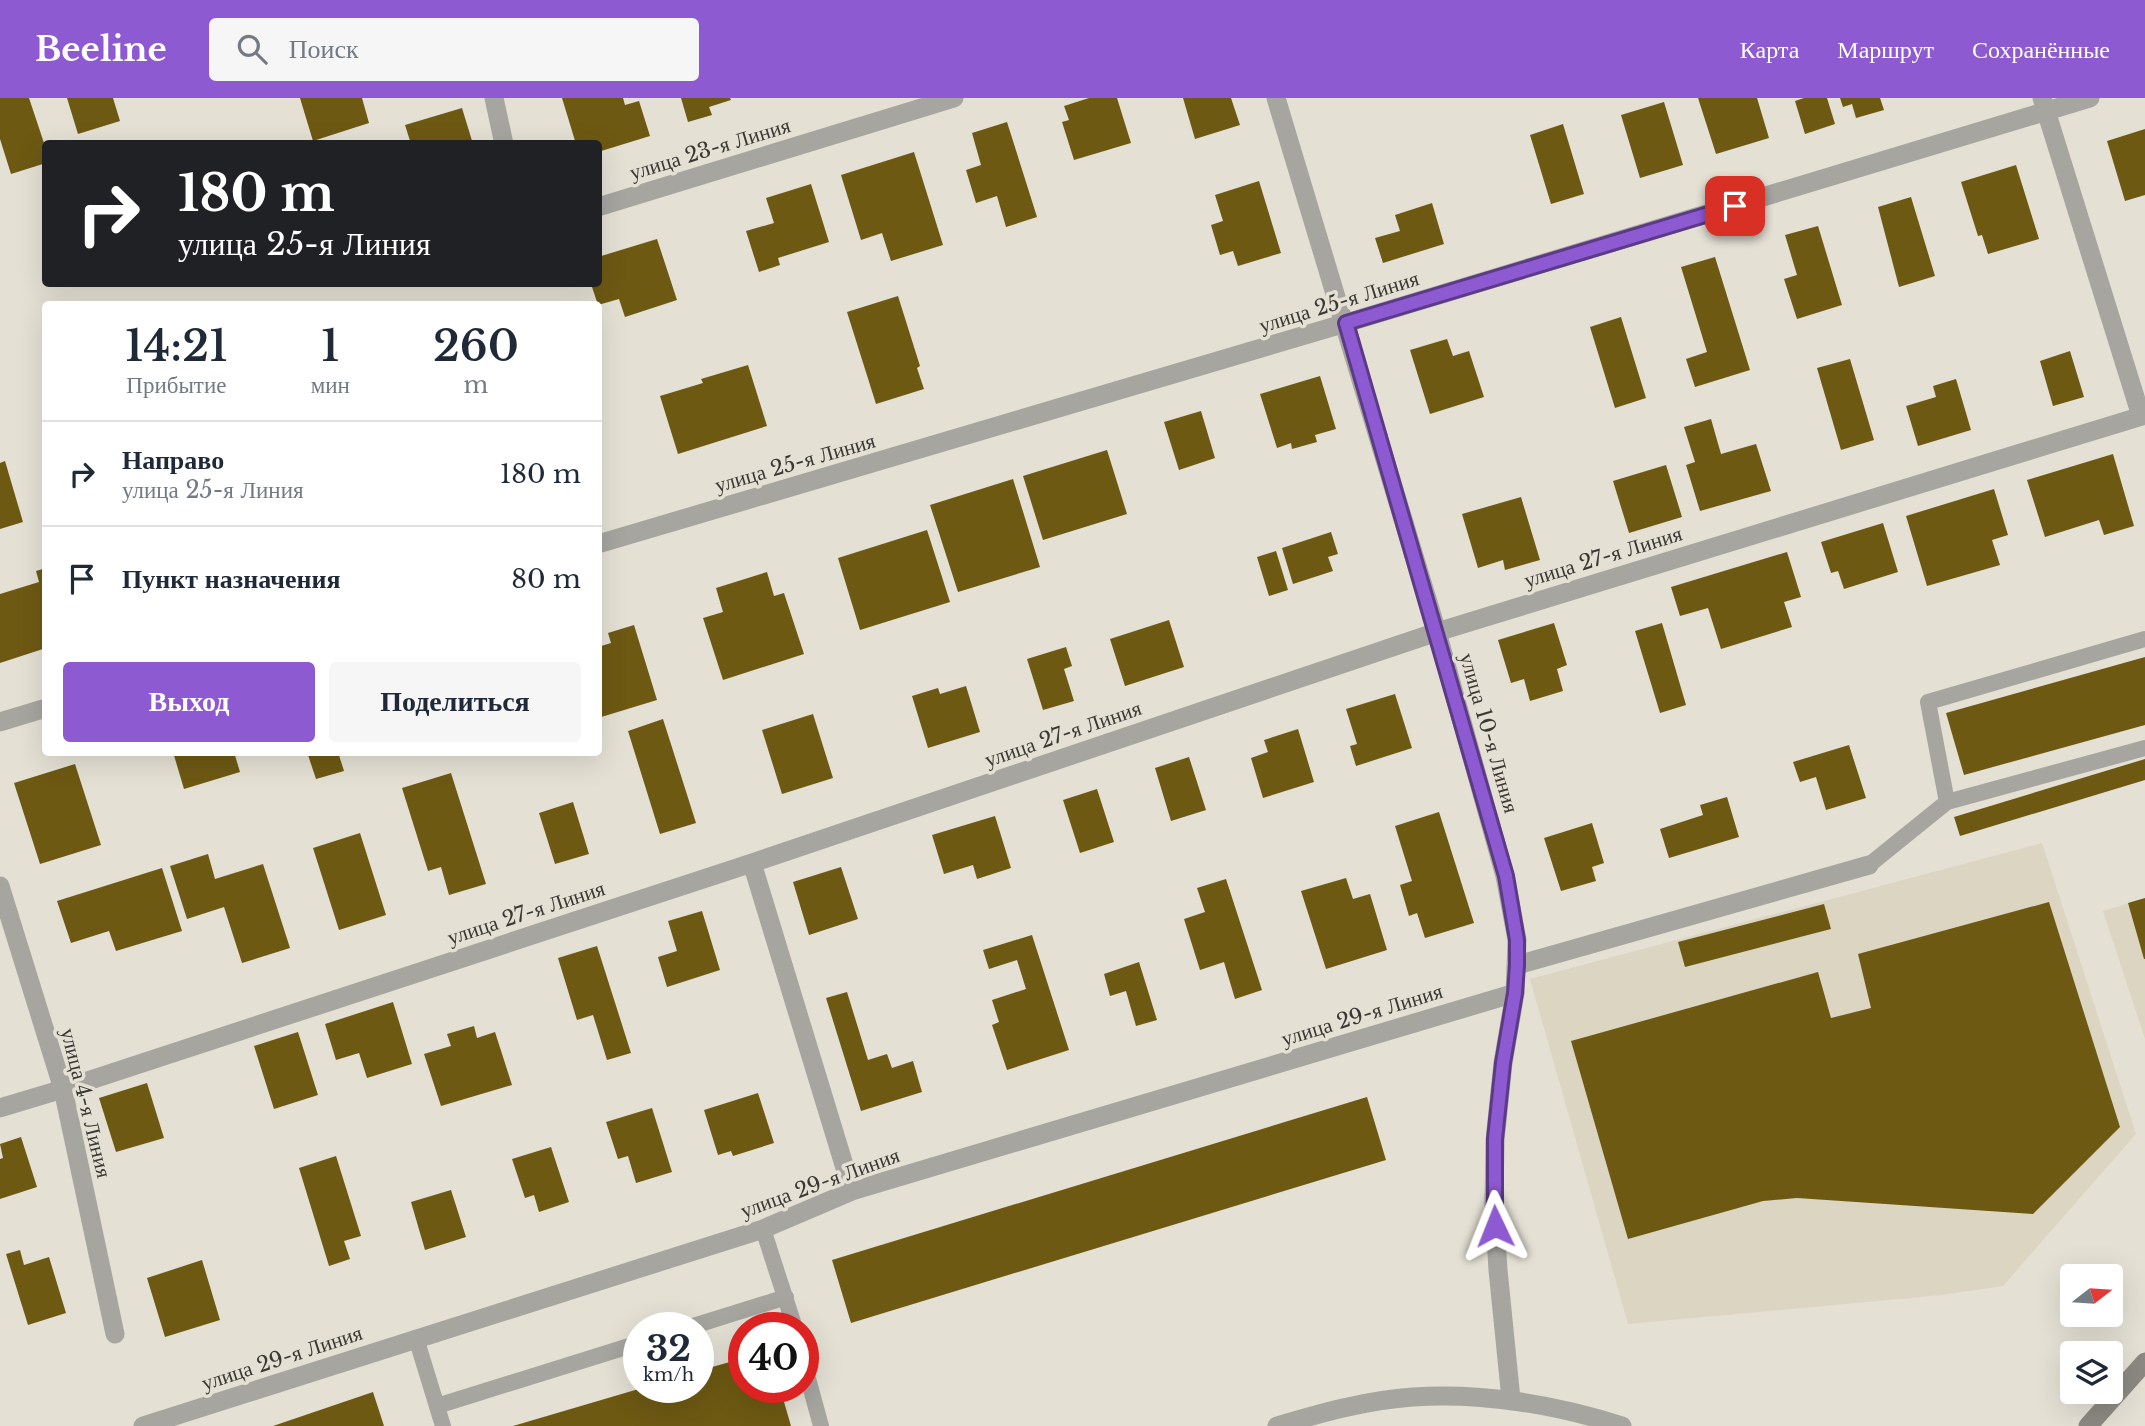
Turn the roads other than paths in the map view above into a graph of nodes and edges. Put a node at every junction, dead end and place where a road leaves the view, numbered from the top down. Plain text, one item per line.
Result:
1 (494, 98) edge
2 (954, 98) edge
3 (1276, 98) edge
4 (2090, 98) edge
5 (2045, 105) edge
6 (503, 140) edge
7 (602, 206) edge
8 (1346, 323) junction
9 (2143, 416) edge
10 (602, 543) edge
11 (1437, 632) junction
12 (2145, 639) edge
13 (42, 709) edge
14 (0, 722) edge
15 (2145, 748) edge
16 (1947, 803) junction
17 (752, 863) junction
18 (1869, 866) joint
19 (0, 886) edge
20 (1517, 965) junction
21 (1515, 993) junction
22 (63, 1089) junction
23 (0, 1108) edge
24 (852, 1191) junction
25 (763, 1229) junction
26 (786, 1297) junction
27 (790, 1312) edge
28 (714, 1320) edge
29 (115, 1334) dead end
30 (416, 1338) junction
31 (623, 1348) edge
32 (2145, 1362) edge
33 (1511, 1399) junction
34 (815, 1403) edge
35 (437, 1406) junction
36 (1286, 1425) edge
37 (143, 1426) edge
38 (443, 1426) edge
39 (821, 1426) edge
40 (1622, 1426) edge
41 (2088, 1426) edge

1 - 6 street
2 - 7 street, улица 23-я Линия
3 - 8 street, улица 10-я Линия
4 - 5 street, улица 25-я Линия
5 - 8 street, улица 25-я Линия
5 - 9 street
8 - 10 street, улица 25-я Линия
8 - 11 street, улица 10-я Линия
9 - 11 street, улица 27-я Линия
11 - 17 street, улица 27-я Линия
11 - 20 street, улица 10-я Линия
12 - 16 lane
13 - 14 street
15 - 16 lane
16 - 18 lane
17 - 22 street, улица 27-я Линия
17 - 24 street
18 - 20 street
19 - 22 street, улица 4-я Линия
20 - 21 street, улица 10-я Линия
21 - 24 street, улица 29-я Линия
21 - 33 street, улица 10-я Линия
22 - 23 street, улица 27-я Линия
22 - 29 street, улица 4-я Линия
24 - 25 street, улица 29-я Линия
25 - 26 lane
25 - 30 street, улица 29-я Линия
26 - 27 lane
26 - 28 lane
30 - 35 lane
30 - 37 street, улица 29-я Линия
31 - 35 lane
32 - 41 main road
33 - 36 street
33 - 40 street
34 - 39 lane
35 - 38 lane

